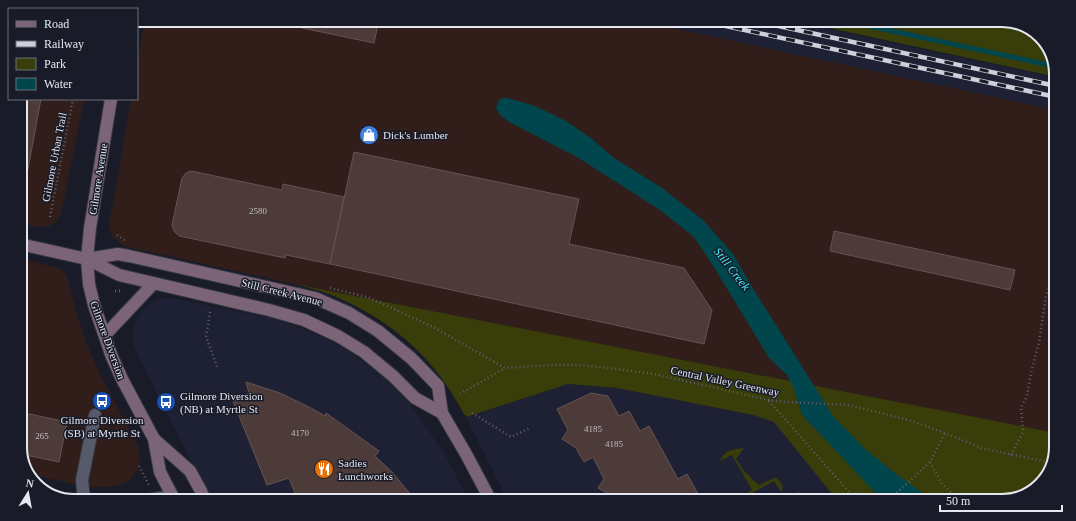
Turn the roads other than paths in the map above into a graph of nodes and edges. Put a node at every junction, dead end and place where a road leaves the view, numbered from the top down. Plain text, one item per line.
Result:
1 (111, 100) edge
2 (27, 246) edge
3 (87, 259) junction
4 (153, 284) junction
5 (105, 336) junction
6 (442, 413) junction
7 (94, 415) dead end
8 (154, 439) junction
9 (83, 494) edge
10 (171, 494) edge
11 (202, 494) edge
12 (486, 494) edge

1 - 3 street, Gilmore Avenue
2 - 3 street, Still Creek Avenue
3 - 4 street, Still Creek Avenue
3 - 5 street, Gilmore Diversion
3 - 6 street, Still Creek Avenue
4 - 5 street
4 - 6 street, Still Creek Avenue
5 - 8 street, Gilmore Diversion
6 - 12 street
7 - 9 street
8 - 10 street, Gilmore Diversion
8 - 11 street, Gilmore Diversion

